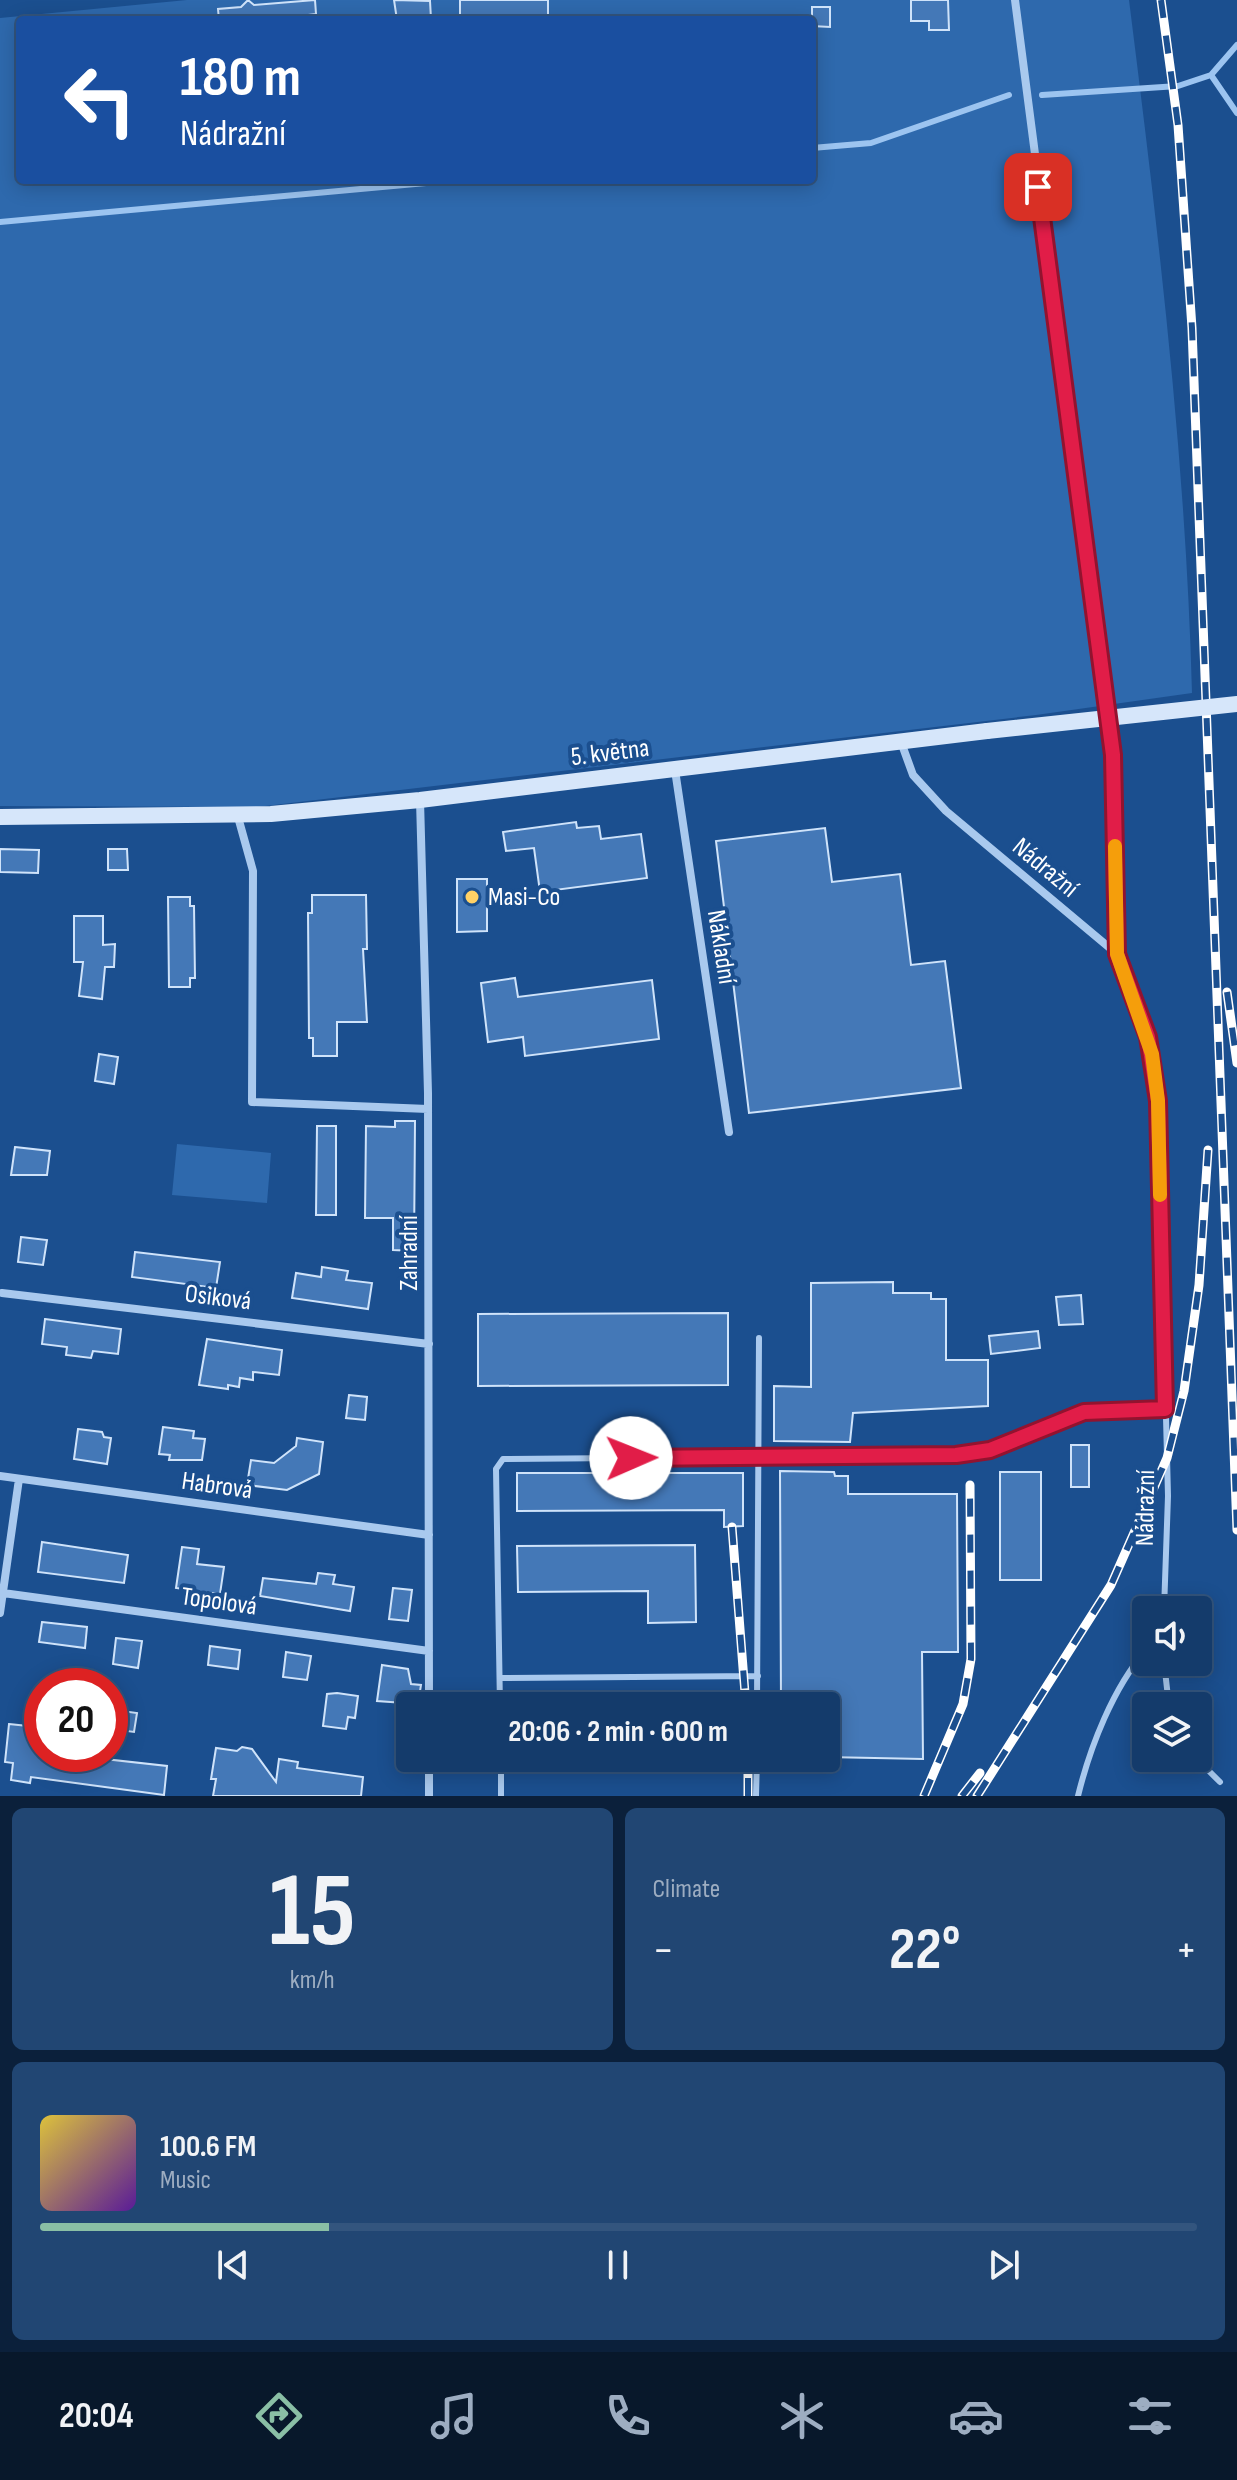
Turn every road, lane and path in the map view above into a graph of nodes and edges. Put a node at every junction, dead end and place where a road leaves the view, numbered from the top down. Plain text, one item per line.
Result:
1 (1015, 0) edge
2 (1237, 704) edge
3 (900, 741) junction
4 (675, 769) junction
5 (420, 800) junction
6 (0, 817) edge
7 (238, 817) junction
8 (1117, 954) junction
9 (428, 1109) junction
10 (729, 1132) dead end
11 (2, 1293) dead end
12 (759, 1338) dead end
13 (429, 1344) junction
14 (1165, 1409) junction
15 (758, 1457) junction
16 (0, 1476) edge
17 (19, 1479) junction
18 (429, 1535) junction
19 (3, 1593) junction
20 (1164, 1596) edge
21 (0, 1613) edge
22 (429, 1651) junction
23 (1132, 1666) edge
24 (758, 1676) junction
25 (500, 1678) junction
26 (429, 1692) edge
27 (500, 1692) edge
28 (757, 1692) edge
29 (429, 1772) edge
30 (501, 1772) edge
31 (757, 1772) edge
32 (1210, 1772) edge
33 (1220, 1782) dead end
34 (429, 1796) edge
35 (501, 1796) edge
36 (756, 1796) edge
37 (1078, 1796) edge

1 - 8 street
2 - 3 main road, 5. května, bridge
3 - 4 main road, 5. května
3 - 8 street, Nádražní
4 - 5 main road, 5. května
4 - 10 street, Nákladní
5 - 7 main road, 5. května
5 - 9 street, Zahradní
6 - 7 main road, 5. května
7 - 9 street
8 - 14 lane, Nádražní
9 - 13 street, Zahradní
11 - 13 street, Osiková
12 - 15 lane
13 - 18 street, Zahradní
14 - 15 lane
14 - 20 lane, Nádražní
15 - 24 lane
15 - 25 lane
16 - 17 street, Habrová
17 - 18 street, Habrová
17 - 19 street
18 - 22 street, Zahradní
19 - 21 street
19 - 22 street, Topolová
22 - 26 street, Zahradní
23 - 37 lane
24 - 25 lane
24 - 28 lane
25 - 27 lane
29 - 34 street
30 - 35 lane
31 - 36 lane
32 - 33 lane

